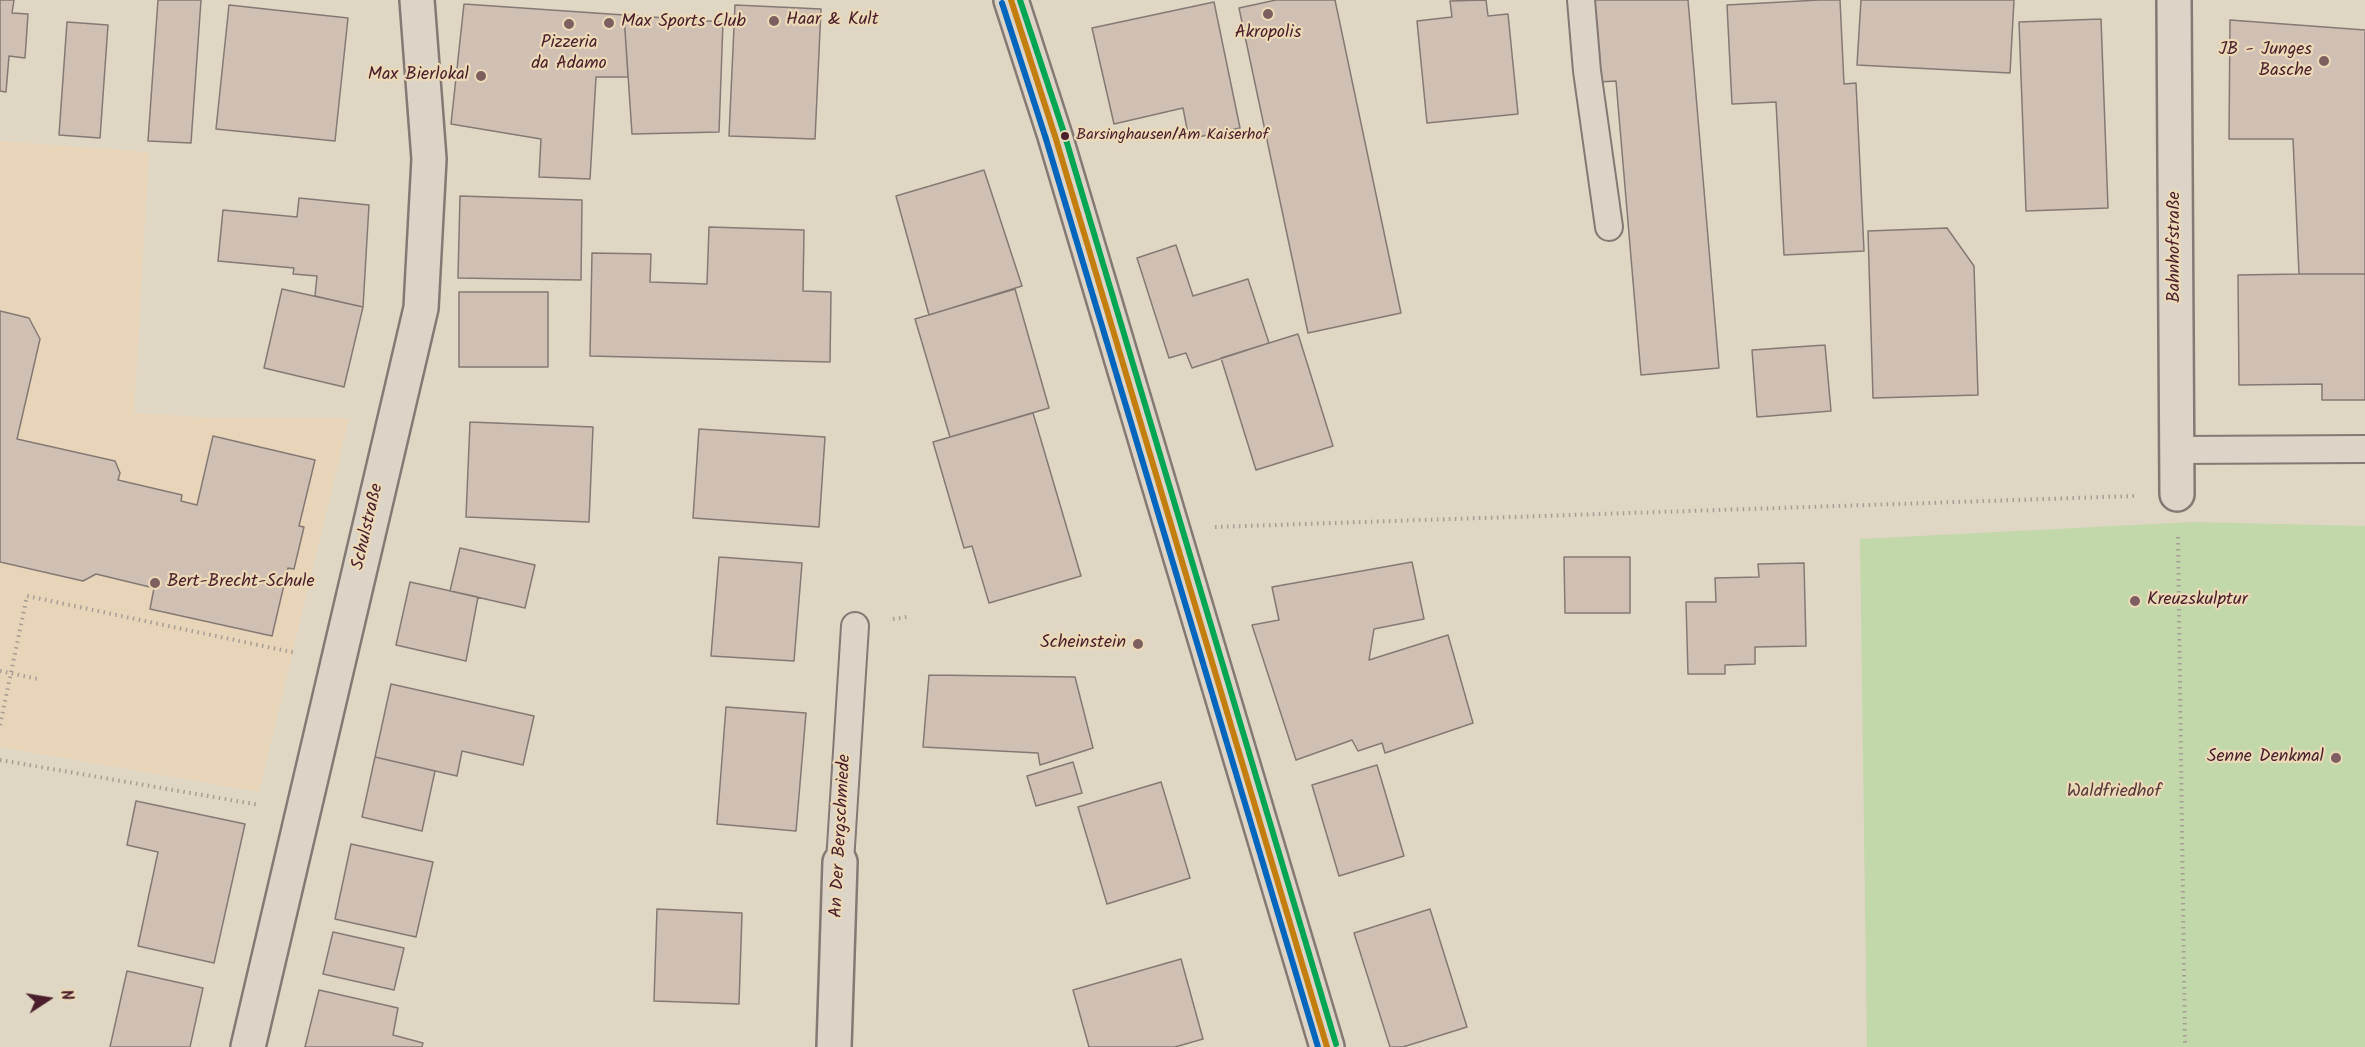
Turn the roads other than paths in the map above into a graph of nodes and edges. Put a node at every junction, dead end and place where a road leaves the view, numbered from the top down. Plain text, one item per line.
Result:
1 (417, 0) edge
2 (1011, 0) edge
3 (1581, 0) edge
4 (2175, 0) edge
5 (1609, 227) dead end
6 (2365, 449) edge
7 (2177, 450) junction
8 (2177, 494) road end
9 (855, 626) dead end
10 (840, 862) joint
11 (248, 1047) edge
12 (834, 1047) edge
13 (1327, 1047) edge

1 - 11 street, Schulstraße
2 - 13 street
3 - 5 lane
4 - 7 street, Bahnhofstraße
6 - 7 lane
7 - 8 street, Bahnhofstraße
9 - 10 lane, An Der Bergschmiede
10 - 12 street, An Der Bergschmiede

